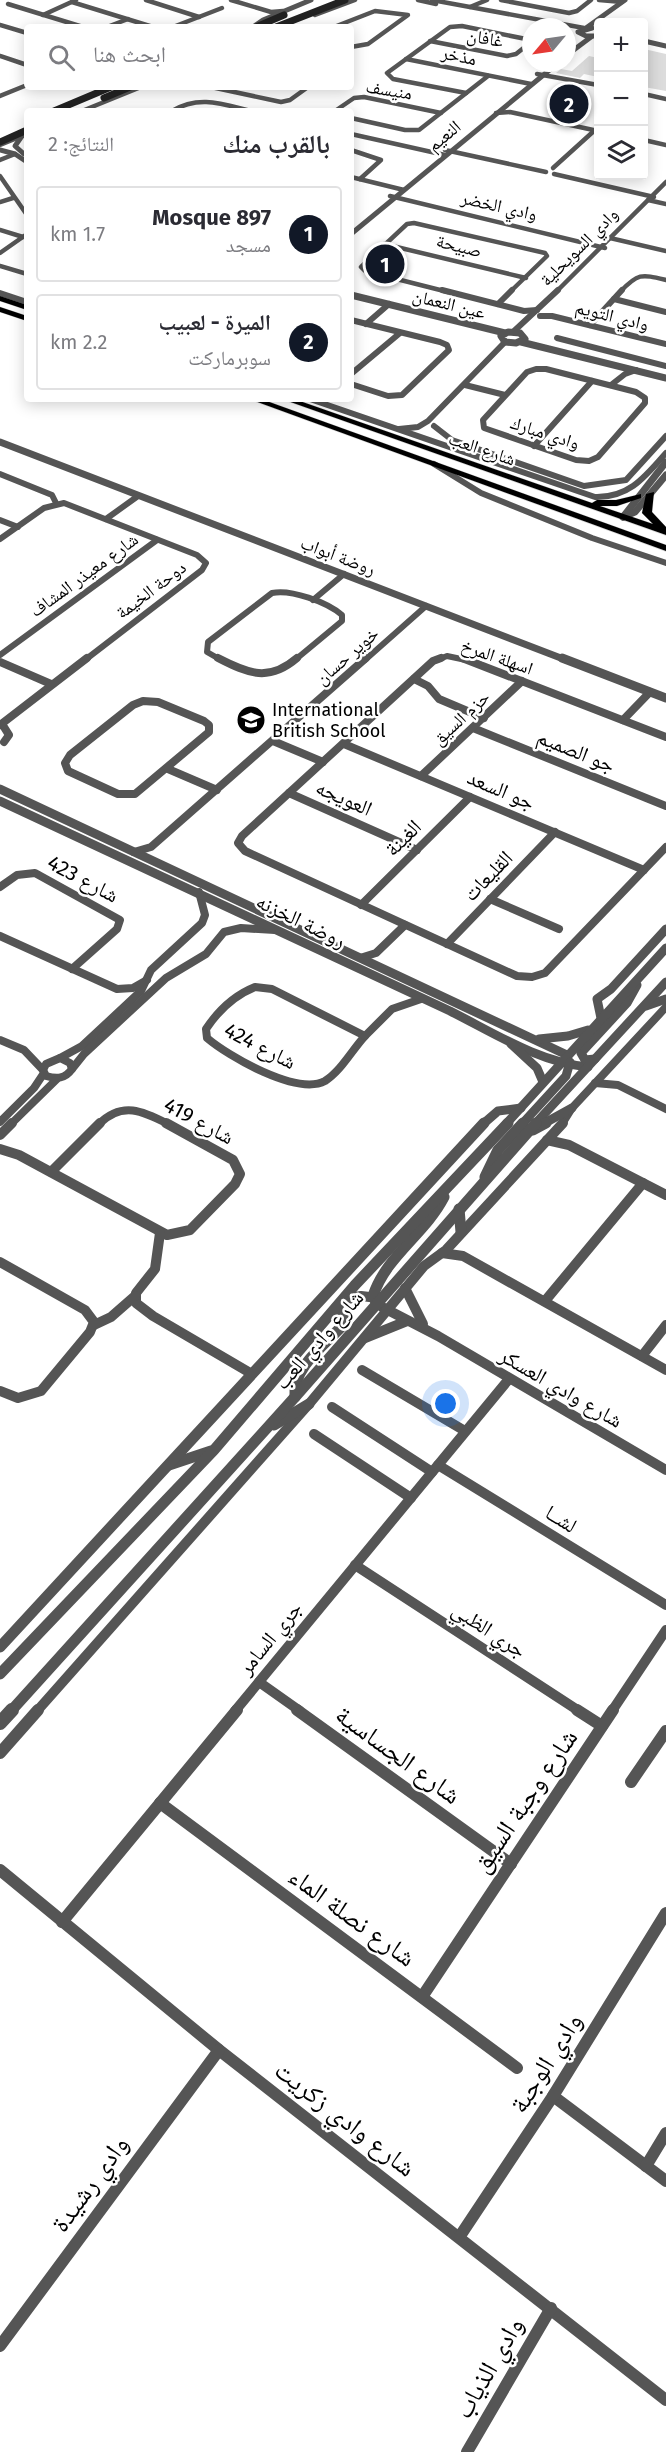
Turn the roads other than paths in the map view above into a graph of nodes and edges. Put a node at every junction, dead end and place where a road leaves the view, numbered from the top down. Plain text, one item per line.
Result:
1 (17, 0) edge
2 (146, 0) edge
3 (234, 0) edge
4 (311, 0) edge
5 (321, 0) edge
6 (345, 0) edge
7 (355, 0) edge
8 (487, 0) edge
9 (501, 0) edge
10 (534, 0) edge
11 (591, 0) edge
12 (599, 0) edge
13 (633, 0) edge
14 (74, 1) edge
15 (432, 1) edge
16 (421, 2) edge
17 (621, 3) edge
18 (8, 4) junction
19 (527, 5) junction
20 (0, 7) edge
21 (479, 7) junction
22 (222, 8) dead end
23 (272, 14) junction
24 (43, 15) junction
25 (408, 15) junction
26 (199, 17) junction
27 (610, 18) edge
28 (128, 19) junction
29 (522, 20) edge
30 (73, 24) edge
31 (116, 24) edge
32 (144, 24) edge
33 (181, 24) edge
34 (258, 24) edge
35 (261, 24) edge
36 (284, 24) edge
37 (293, 24) edge
38 (342, 24) edge
39 (0, 25) edge
40 (585, 28) junction
41 (594, 29) edge
42 (24, 32) edge
43 (576, 33) edge
44 (579, 34) junction
45 (594, 36) edge
46 (576, 37) edge
47 (594, 37) edge
48 (522, 39) edge
49 (430, 41) junction
50 (648, 44) edge
51 (354, 46) edge
52 (666, 47) edge
53 (522, 49) edge
54 (576, 49) edge
55 (0, 56) edge
56 (406, 59) junction
57 (24, 64) edge
58 (541, 73) joint
59 (488, 76) junction
60 (527, 84) junction
61 (594, 84) edge
62 (24, 86) edge
63 (0, 90) edge
64 (104, 90) edge
65 (123, 90) edge
66 (134, 90) edge
67 (224, 90) edge
68 (303, 90) edge
69 (9, 93) junction
70 (466, 93) junction
71 (648, 95) edge
72 (0, 96) edge
73 (259, 98) junction
74 (666, 99) edge
75 (61, 108) edge
76 (79, 108) edge
77 (89, 108) edge
78 (177, 108) edge
79 (237, 108) edge
80 (244, 108) edge
81 (339, 108) edge
82 (441, 113) junction
83 (496, 113) junction
84 (354, 119) edge
85 (24, 123) edge
86 (594, 129) edge
87 (0, 133) edge
88 (594, 133) edge
89 (24, 134) edge
90 (24, 135) edge
91 (354, 135) edge
92 (648, 141) edge
93 (0, 144) edge
94 (666, 145) edge
95 (16, 150) junction
96 (3, 151) edge
97 (354, 151) edge
98 (446, 152) junction
99 (24, 154) edge
100 (24, 159) edge
101 (0, 160) edge
102 (556, 171) junction
103 (0, 176) edge
104 (354, 178) edge
105 (360, 179) junction
106 (666, 182) edge
107 (666, 188) edge
108 (401, 189) junction
109 (392, 197) junction
110 (14, 198) junction
111 (653, 198) junction
112 (0, 202) edge
113 (666, 204) edge
114 (24, 210) edge
115 (495, 221) junction
116 (354, 226) edge
117 (0, 230) edge
118 (354, 231) edge
119 (24, 236) edge
120 (481, 236) junction
121 (24, 237) edge
122 (613, 238) junction
123 (384, 244) junction
124 (603, 247) junction
125 (665, 250) edge
126 (0, 253) edge
127 (0, 266) edge
128 (24, 273) edge
129 (526, 278) junction
130 (666, 280) edge
131 (0, 293) edge
132 (0, 298) edge
133 (354, 298) edge
134 (614, 299) junction
135 (498, 303) junction
136 (24, 305) edge
137 (24, 305) edge
138 (388, 306) junction
139 (0, 309) edge
140 (524, 311) junction
141 (666, 312) edge
142 (541, 313) junction
143 (532, 316) junction
144 (24, 318) edge
145 (354, 321) edge
146 (366, 324) junction
147 (590, 325) junction
148 (400, 333) junction
149 (506, 336) junction
150 (557, 338) dead end
151 (520, 339) junction
152 (666, 344) edge
153 (666, 366) edge
154 (354, 371) edge
155 (624, 371) junction
156 (666, 376) edge
157 (591, 381) junction
158 (354, 385) edge
159 (467, 385) junction
160 (612, 386) junction
161 (505, 395) junction
162 (261, 402) edge
163 (295, 402) edge
164 (308, 402) edge
165 (318, 402) edge
166 (331, 407) junction
167 (418, 426) junction
168 (392, 428) junction
169 (433, 428) junction
170 (666, 436) edge
171 (0, 442) edge
172 (442, 446) junction
173 (534, 446) junction
174 (666, 453) edge
175 (475, 458) junction
176 (503, 459) junction
177 (666, 462) edge
178 (434, 464) junction
179 (496, 465) junction
180 (0, 474) edge
181 (507, 475) junction
182 (666, 475) edge
183 (474, 479) junction
184 (651, 494) junction
185 (138, 496) junction
186 (638, 496) junction
187 (572, 498) junction
188 (57, 503) junction
189 (623, 517) junction
190 (106, 519) junction
191 (0, 520) edge
192 (18, 527) junction
193 (666, 531) edge
194 (630, 536) junction
195 (0, 539) edge
196 (157, 540) junction
197 (666, 540) edge
198 (666, 548) edge
199 (666, 562) edge
200 (344, 574) junction
201 (314, 600) junction
202 (426, 606) junction
203 (0, 655) edge
204 (0, 662) edge
205 (414, 680) junction
206 (522, 681) junction
207 (51, 684) junction
208 (650, 692) junction
209 (666, 698) edge
210 (483, 718) junction
211 (623, 720) junction
212 (1, 724) edge
213 (473, 728) junction
214 (666, 737) edge
215 (273, 741) junction
216 (4, 742) dead end
217 (344, 744) junction
218 (323, 762) junction
219 (168, 769) junction
220 (420, 776) junction
221 (0, 789) edge
222 (217, 790) junction
223 (289, 793) junction
224 (470, 797) junction
225 (0, 801) edge
226 (666, 806) edge
227 (555, 832) junction
228 (151, 847) junction
229 (666, 847) edge
230 (417, 850) junction
231 (135, 852) junction
232 (148, 858) junction
233 (644, 870) junction
234 (0, 887) edge
235 (199, 892) junction
236 (490, 899) junction
237 (361, 905) junction
238 (405, 926) junction
239 (559, 929) dead end
240 (666, 929) edge
241 (280, 931) junction
242 (0, 936) edge
243 (447, 944) junction
244 (666, 948) edge
245 (376, 953) junction
246 (360, 958) junction
247 (377, 966) junction
248 (72, 969) junction
249 (640, 976) junction
250 (147, 980) junction
251 (666, 982) edge
252 (404, 991) junction
253 (421, 999) junction
254 (666, 999) edge
255 (403, 1004) junction
256 (646, 1006) junction
257 (454, 1007) junction
258 (666, 1007) edge
259 (601, 1018) junction
260 (591, 1028) junction
261 (365, 1036) junction
262 (533, 1038) junction
263 (0, 1040) edge
264 (507, 1040) junction
265 (30, 1054) junction
266 (56, 1059) junction
267 (566, 1062) junction
268 (592, 1063) junction
269 (72, 1069) junction
270 (607, 1071) junction
271 (43, 1072) junction
272 (57, 1079) junction
273 (543, 1082) junction
274 (595, 1083) junction
275 (618, 1085) junction
276 (521, 1108) junction
277 (572, 1108) junction
278 (666, 1108) edge
279 (1, 1130) edge
280 (558, 1130) junction
281 (527, 1133) junction
282 (547, 1140) junction
283 (569, 1145) junction
284 (0, 1149) edge
285 (19, 1155) junction
286 (51, 1172) junction
287 (484, 1180) junction
288 (643, 1183) junction
289 (446, 1191) junction
290 (666, 1195) edge
291 (459, 1209) junction
292 (160, 1233) junction
293 (457, 1236) junction
294 (442, 1253) junction
295 (463, 1256) junction
296 (0, 1262) edge
297 (405, 1288) junction
298 (135, 1296) junction
299 (545, 1301) junction
300 (381, 1303) junction
301 (340, 1304) junction
302 (407, 1322) junction
303 (423, 1324) junction
304 (94, 1325) junction
305 (666, 1325) edge
306 (438, 1336) junction
307 (360, 1342) junction
308 (642, 1356) junction
309 (362, 1370) dead end
310 (666, 1370) edge
311 (252, 1374) junction
312 (509, 1379) junction
313 (0, 1391) edge
314 (295, 1397) junction
315 (309, 1404) junction
316 (332, 1407) dead end
317 (465, 1431) junction
318 (314, 1434) dead end
319 (259, 1435) junction
320 (214, 1450) junction
321 (167, 1466) junction
322 (435, 1468) junction
323 (666, 1470) edge
324 (411, 1498) junction
325 (355, 1565) junction
326 (666, 1605) edge
327 (666, 1630) edge
328 (0, 1647) edge
329 (0, 1674) edge
330 (259, 1682) junction
331 (0, 1723) edge
332 (602, 1726) junction
333 (666, 1731) edge
334 (0, 1753) edge
335 (631, 1782) dead end
336 (160, 1803) junction
337 (511, 1864) junction
338 (0, 1870) edge
339 (666, 1912) edge
340 (62, 1922) junction
341 (422, 1997) junction
342 (219, 2050) junction
343 (517, 2068) dead end
344 (553, 2096) junction
345 (666, 2133) edge
346 (646, 2166) junction
347 (666, 2181) edge
348 (460, 2236) junction
349 (552, 2308) junction
350 (0, 2346) edge
351 (666, 2400) edge
352 (467, 2452) edge

1 - 18 street
2 - 26 street
3 - 23 street
4 - 23 street
5 - 35 main road
6 - 36 main road
7 - 37 street
8 - 21 street
9 - 19 street
10 - 19 street
11 - 19 street
12 - 17 street
13 - 27 street
14 - 24 street
14 - 28 street
15 - 16 street
15 - 21 street
15 - 29 street
16 - 25 street
17 - 40 street
18 - 20 street
18 - 24 street
21 - 40 street
22 - 26 street
23 - 34 street
24 - 30 street
25 - 38 street
25 - 51 street
26 - 33 street
28 - 31 street
28 - 32 street
39 - 42 street
40 - 41 street
40 - 44 street
43 - 44 street
44 - 45 street
44 - 46 street
47 - 54 street
48 - 49 street
49 - 53 street, غافان
49 - 56 street
50 - 52 street
55 - 57 street
56 - 59 street, مذخر
56 - 70 street
58 - 60 street, النعيم
58 - 61 street
59 - 60 street, مذخر
59 - 70 street
60 - 83 street, النعيم
60 - 98 street, النعيم
62 - 69 street
63 - 69 street
64 - 75 main road
65 - 76 main road
66 - 77 street
67 - 73 street
68 - 73 street
69 - 72 street
70 - 82 street
71 - 74 street
73 - 80 street
78 - 79 street
81 - 82 street, منيسف
82 - 84 street
83 - 86 street
83 - 98 street, النعيم
85 - 87 main road
88 - 102 street
89 - 93 main road
90 - 95 street
91 - 98 street
92 - 94 street
95 - 96 street
95 - 99 street
95 - 100 street
95 - 101 street
97 - 105 street
98 - 102 street
98 - 108 street, النعيم
102 - 111 street
103 - 110 street
104 - 105 street
105 - 108 street
106 - 111 street, وادي السويحلية
107 - 111 street, وادي السويحلية
108 - 109 street, النعيم
109 - 115 street, وادي الخضر
109 - 116 street, النعيم
109 - 118 street, النعيم
110 - 112 street
110 - 114 street
111 - 113 street
111 - 122 street, وادي السويحلية
115 - 120 street
115 - 124 street, وادي الخضر
117 - 119 street
120 - 123 street
120 - 129 street
121 - 126 street
122 - 124 street, وادي السويحلية
122 - 125 street
123 - 129 street, صبيحة
123 - 135 street
124 - 142 street, وادي السويحلية
127 - 128 street
129 - 135 street
130 - 134 street
131 - 136 street
132 - 137 main road
133 - 138 street, عين النعمان
134 - 141 street, وادي التويم
134 - 147 street
135 - 140 street
138 - 146 street
138 - 149 street, عين النعمان
139 - 144 main road
140 - 142 street, وادي التويم
140 - 143 street
142 - 143 street, وادي السويحلية
142 - 147 street, وادي التويم
142 - 151 street, وادي السويحلية
143 - 149 street, وادي السويحلية
145 - 146 street
146 - 148 street
147 - 152 street, وادي التويم
148 - 154 street
148 - 158 street
149 - 151 street
149 - 151 street
149 - 159 street, وادي السويحلية
150 - 153 street
151 - 155 street
151 - 156 street
151 - 159 street, وادي السويحلية
155 - 156 street
155 - 160 street
157 - 160 street, وادي مبارك
157 - 161 street, وادي مبارك
157 - 173 street
159 - 161 street, وادي مبارك
159 - 167 street, وادي السويحلية
159 - 169 street, وادي السويحلية
160 - 173 street, وادي مبارك
161 - 173 street, وادي مبارك
162 - 178 main road, شارع العب
163 - 181 main road, شارع العب
164 - 166 main road
165 - 166 street, شارع العب
166 - 168 street, شارع العب
167 - 168 street
167 - 169 street
168 - 172 street, شارع العب
169 - 172 street
169 - 176 street
170 - 176 street
171 - 185 street, روضة أبواب
172 - 175 street, شارع العب
174 - 179 street, شارع العب
175 - 179 street, شارع العب
175 - 181 main road
176 - 179 street
177 - 186 street
178 - 183 main road, شارع العب
178 - 199 street, شارع العب
180 - 188 street, دوحة الخيمة
181 - 187 main road, شارع العب
182 - 184 street
183 - 189 main road
183 - 194 main road, شارع العب
184 - 189 street
184 - 193 main road
185 - 190 street
185 - 200 street, روضة أبواب
186 - 187 main road
186 - 189 street
187 - 189 main road, شارع العب
188 - 190 street, دوحة الخيمة
188 - 192 street
189 - 193 main road, شارع العب
189 - 194 main road
190 - 196 street, دوحة الخيمة
191 - 192 street
192 - 195 street
194 - 197 main road
194 - 198 main road, شارع العب
196 - 203 street, شارع معيذر المشاف
196 - 207 street, دوحة الخيمة
200 - 201 street
200 - 202 street, روضة أبواب
201 - 201 street
202 - 208 street, روضة أبواب
202 - 215 street, خوير حسان
204 - 207 street
205 - 206 street, اسهلة المرخ
205 - 210 street
205 - 217 street, اسهلة المرخ
206 - 210 street, حزم السيق
206 - 211 street, اسهلة المرخ
207 - 212 street, دوحة الخيمة
208 - 209 street, روضة أبواب
208 - 211 street
210 - 213 street, حزم السيق
211 - 214 street, اسهلة المرخ
212 - 216 street
213 - 220 street, حزم السيق
213 - 226 street, جو الصميم
215 - 218 street
215 - 222 street, خوير حسان
217 - 218 street, اسهلة المرخ
217 - 220 street, جو السعد
218 - 223 street, اسهلة المرخ
219 - 219 street
219 - 222 street
220 - 224 street, جو السعد
221 - 231 street, روضة الخزنه
222 - 228 street, خوير حسان
223 - 230 street, العويجه
223 - 237 street, اسهلة المرخ
224 - 227 street, جو السعد
224 - 230 street, الغينة
225 - 235 street, روضة الخزنه
227 - 233 street, جو السعد
227 - 236 street, القليعات
228 - 231 street, خوير حسان
228 - 232 street
229 - 233 street, اسهلة المرخ
230 - 237 street, الغينة
231 - 232 street, روضة الخزنه
232 - 246 street, روضة الخزنه
233 - 243 street, اسهلة المرخ
234 - 248 street, شارع 423
235 - 241 street, روضة الخزنه
235 - 250 street
236 - 239 street
236 - 243 street, القليعات
237 - 238 street, اسهلة المرخ
238 - 243 street, اسهلة المرخ
238 - 245 street
240 - 259 street
241 - 252 street, روضة الخزنه
241 - 269 street
242 - 248 street
244 - 249 street, شارع وادي العب
245 - 246 street
245 - 247 street
246 - 247 street, روضة الخزنه
247 - 257 street, روضة الخزنه
248 - 250 street
249 - 259 street, شارع وادي العب
249 - 268 street
250 - 266 street
251 - 256 street, شارع وادي العب
252 - 253 street, روضة الخزنه
252 - 255 street
253 - 255 street, شارع 424
253 - 257 street, روضة الخزنه
254 - 256 street
255 - 261 street, شارع 424
256 - 268 street, شارع وادي العب
257 - 262 street, روضة الخزنه
257 - 264 street, روضة الخزنه
258 - 270 street
259 - 260 street, شارع وادي العب
260 - 262 street
260 - 267 street, شارع وادي العب
261 - 261 street, شارع 424
262 - 267 street, روضة الخزنه
263 - 265 street
264 - 267 street, روضة الخزنه
264 - 273 street
265 - 266 street
265 - 271 street
266 - 269 street
266 - 271 street
267 - 268 street, روضة الخزنه
267 - 273 street, شارع وادي العب
267 - 287 street
268 - 281 street, شارع وادي العب
269 - 272 street
270 - 274 street
270 - 275 street
271 - 272 street
271 - 279 street
272 - 279 street
273 - 276 street, شارع وادي العب
274 - 275 street
274 - 277 street
275 - 278 street
276 - 289 street, شارع وادي العب
276 - 311 street, شارع وادي العب
277 - 280 street
277 - 281 street
279 - 285 street
280 - 282 street
280 - 283 street
281 - 287 street, شارع وادي العب
282 - 283 street
282 - 293 street
283 - 288 street
284 - 285 street
285 - 286 street
286 - 292 street
286 - 292 street, شارع 419
287 - 291 street, شارع وادي العب
288 - 290 street
288 - 299 street
289 - 300 street
289 - 301 street, شارع وادي العب
291 - 293 street
291 - 300 street, شارع وادي العب
292 - 298 street
293 - 294 street
293 - 295 street
294 - 295 street
294 - 297 street
295 - 299 street
296 - 304 street
297 - 300 street
297 - 303 street
298 - 304 street
298 - 311 street
299 - 308 street
300 - 301 street
300 - 302 street, شارع وادي العسكر
300 - 303 street, شارع وادي العسكر
300 - 307 street
300 - 314 street, شارع وادي العب
301 - 314 street
301 - 320 street, شارع وادي العب
302 - 306 street, شارع وادي العسكر
302 - 307 street
303 - 306 street, شارع وادي العسكر
304 - 313 street
305 - 308 street
306 - 312 street, شارع وادي العسكر
307 - 315 street
308 - 310 street
309 - 317 street
311 - 321 street, شارع وادي العب
312 - 317 street, جري السامر
312 - 323 street, شارع وادي العسكر
314 - 319 street, شارع وادي العب
315 - 319 street
315 - 334 street
316 - 322 street, لشــا
317 - 322 street, جري السامر
318 - 324 street
319 - 331 street, شارع وادي العب
320 - 321 street
320 - 329 street, شارع وادي العب
321 - 328 street, شارع وادي العب
322 - 324 street, جري السامر
322 - 326 street, لشــا
324 - 325 street, جري السامر
325 - 330 street, جري السامر
325 - 332 street, جري الظبي
327 - 332 street, شارع وجبة السيق
330 - 336 street, جري السامر
330 - 337 street, شارع الجساسية
332 - 337 street, شارع وجبة السيق
333 - 335 street
336 - 340 street, جري السامر
336 - 341 street, شارع نصلة الماء
337 - 341 street, شارع وجبة السيق
338 - 340 street, شارع وادي زكريت
339 - 344 street, وادي الوجبة
340 - 342 street, شارع وادي زكريت
341 - 343 street, شارع نصلة الماء
342 - 348 street, شارع وادي زكريت
342 - 350 street, وادي رشيدة
344 - 346 street
344 - 348 street, وادي الوجبة
345 - 346 street
346 - 347 street
348 - 349 street, شارع وادي زكريت
349 - 351 street, شارع وادي زكريت
349 - 352 street, وادي الذياب

